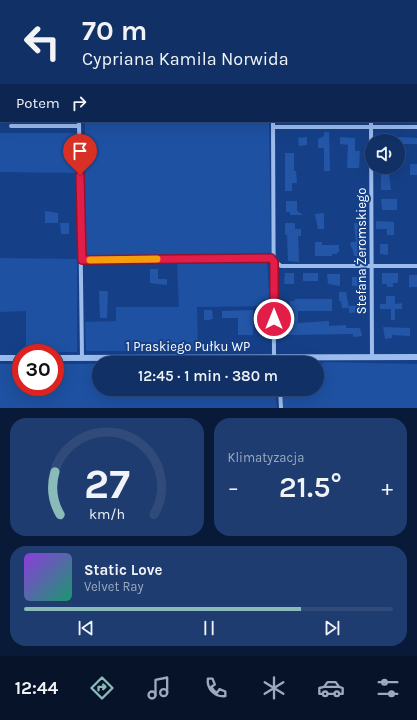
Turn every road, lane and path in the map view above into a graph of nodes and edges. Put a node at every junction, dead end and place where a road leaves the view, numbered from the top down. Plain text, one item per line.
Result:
1 (273, 122) edge
2 (371, 122) edge
3 (80, 124) edge
4 (11, 126) dead end
5 (273, 127) junction
6 (371, 127) junction
7 (417, 127) edge
8 (82, 260) junction
9 (274, 262) junction
10 (372, 266) junction
11 (417, 266) edge
12 (277, 356) edge
13 (372, 357) junction
14 (417, 357) edge
15 (0, 358) edge
16 (12, 358) edge
17 (64, 358) edge
18 (82, 358) junction
19 (92, 358) edge
20 (324, 358) edge
21 (280, 396) edge
22 (281, 408) edge

1 - 5 street
2 - 6 street, Stefana Żeromskiego
3 - 4 street
3 - 8 street
5 - 6 street
5 - 9 street
6 - 7 street
6 - 10 street, Stefana Żeromskiego
8 - 9 street
8 - 18 street
9 - 10 street
9 - 12 street
10 - 11 street
10 - 13 street, Stefana Żeromskiego
13 - 14 street, 1 Praskiego Pułku WP
13 - 20 street, 1 Praskiego Pułku WP
15 - 16 street
17 - 18 street, 1 Praskiego Pułku WP
18 - 19 street, 1 Praskiego Pułku WP
21 - 22 street

